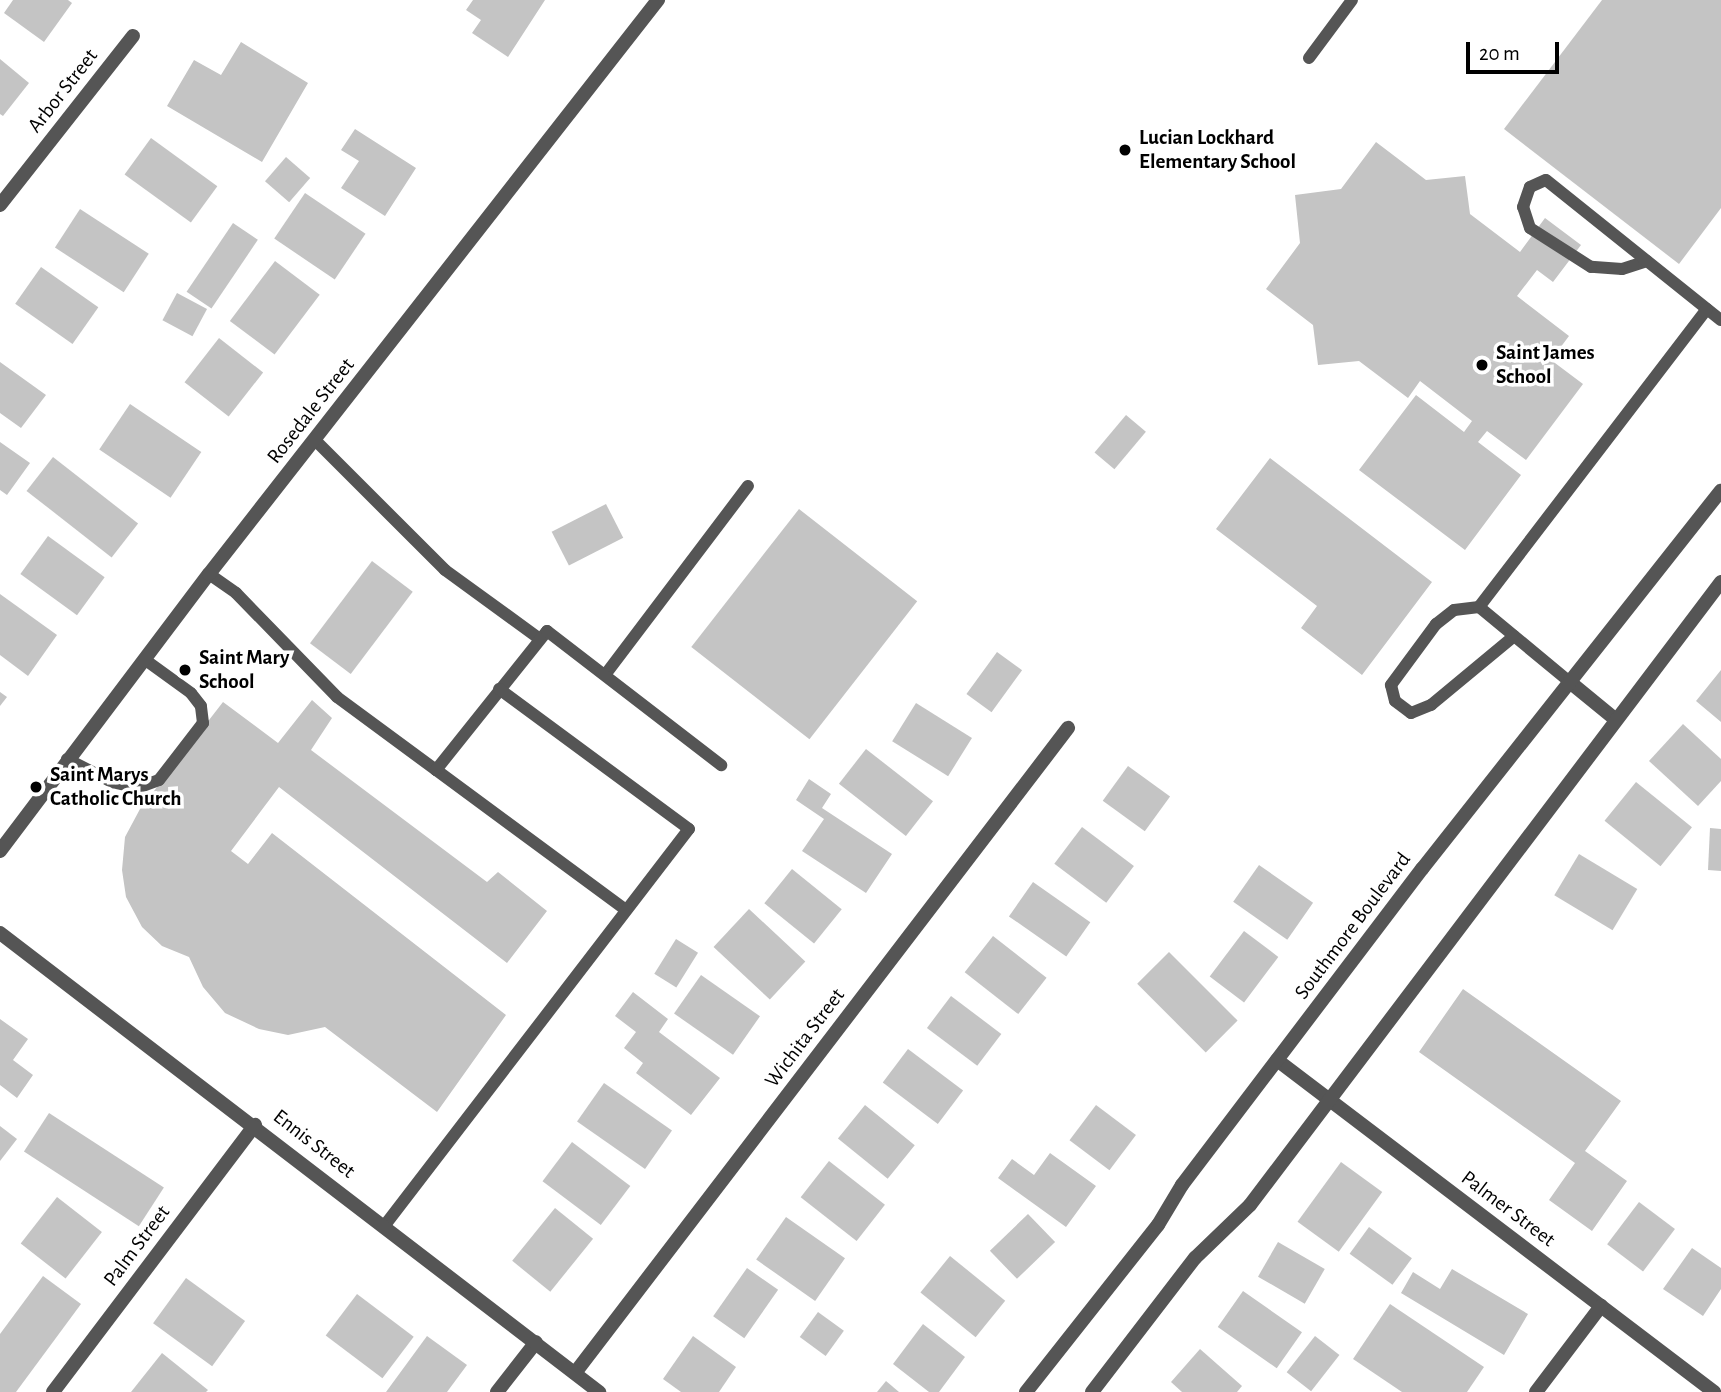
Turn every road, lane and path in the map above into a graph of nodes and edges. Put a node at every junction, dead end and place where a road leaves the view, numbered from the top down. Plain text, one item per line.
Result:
1 (658, 0) edge
2 (1352, 0) edge
3 (132, 36) dead end
4 (1309, 58) dead end
5 (0, 205) edge
6 (1647, 261) junction
7 (1707, 309) junction
8 (1721, 320) edge
9 (315, 440) junction
10 (748, 486) dead end
11 (1721, 491) edge
12 (209, 574) junction
13 (1721, 582) edge
14 (1479, 607) junction
15 (1514, 636) junction
16 (540, 639) junction
17 (144, 659) junction
18 (605, 675) junction
19 (1571, 683) junction
20 (499, 689) junction
21 (1615, 719) junction
22 (1068, 729) dead end
23 (67, 759) junction
24 (721, 765) dead end
25 (436, 770) junction
26 (0, 851) edge
27 (626, 910) junction
28 (0, 933) edge
29 (1277, 1060) junction
30 (1329, 1099) junction
31 (255, 1125) junction
32 (385, 1225) junction
33 (1601, 1306) junction
34 (536, 1342) junction
35 (575, 1373) junction
36 (53, 1392) edge
37 (497, 1392) edge
38 (599, 1392) edge
39 (1026, 1392) edge
40 (1092, 1392) edge
41 (1536, 1392) edge
42 (1714, 1392) edge

1 - 9 street, Rosedale Street
2 - 4 lane
3 - 5 street, Arbor Street
6 - 6 lane
6 - 7 lane
7 - 8 lane
7 - 14 lane
9 - 12 street, Rosedale Street
9 - 16 lane
10 - 18 lane
11 - 19 street, Southmore Boulevard
12 - 17 street, Rosedale Street
12 - 25 lane
13 - 21 street
14 - 15 lane
14 - 15 lane
15 - 19 lane
16 - 18 lane
16 - 20 lane
17 - 23 street, Rosedale Street
17 - 23 lane
18 - 24 lane
19 - 21 street
19 - 29 street, Southmore Boulevard
20 - 25 lane
20 - 27 lane
21 - 30 street
22 - 35 street, Wichita Street
23 - 26 street, Rosedale Street
25 - 27 lane
27 - 32 lane
28 - 31 street, Ennis Street
29 - 30 street, Palmer Street
29 - 39 street, Southmore Boulevard
30 - 33 street, Palmer Street
30 - 40 street
31 - 32 street, Ennis Street
31 - 36 street, Palm Street
32 - 34 street, Ennis Street
33 - 41 street
33 - 42 street, Palmer Street
34 - 35 street, Ennis Street
34 - 37 street
35 - 38 street, Ennis Street

